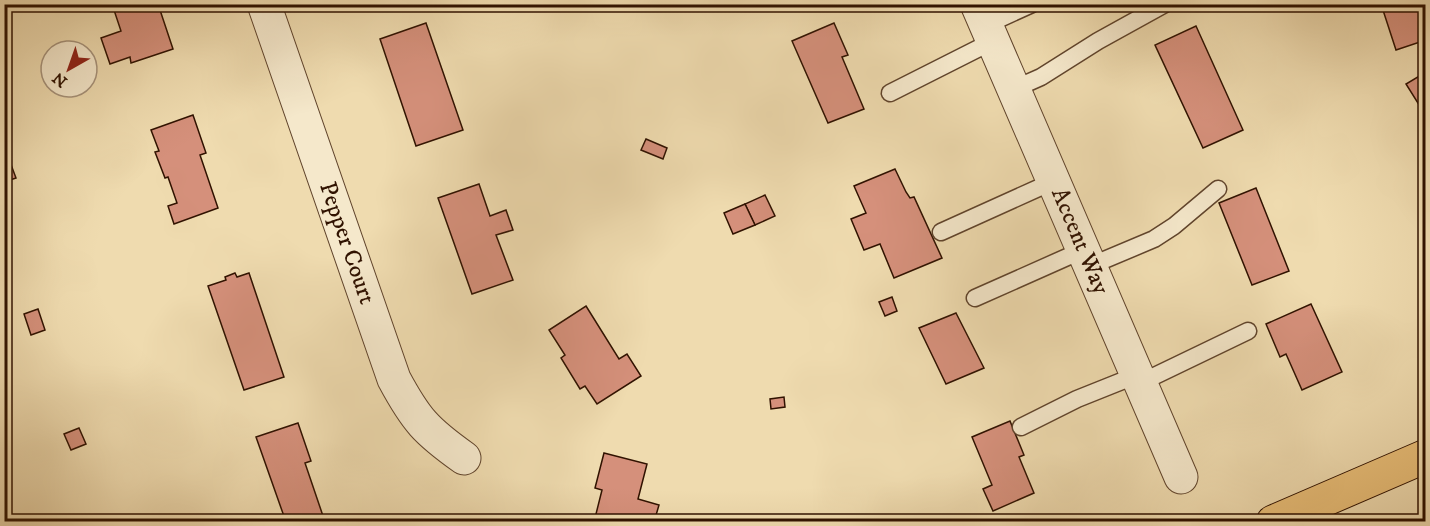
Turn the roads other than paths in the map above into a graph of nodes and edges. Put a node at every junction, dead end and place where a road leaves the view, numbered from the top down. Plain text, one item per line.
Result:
1 (264, 4) edge
2 (1032, 4) edge
3 (1165, 4) edge
4 (986, 24) edge
5 (1014, 89) junction
6 (890, 93) dead end
7 (1054, 181) junction
8 (1218, 189) dead end
9 (941, 232) dead end
10 (1087, 258) junction
11 (975, 298) dead end
12 (1248, 331) dead end
13 (1139, 379) junction
14 (1021, 426) dead end
15 (1425, 456) edge
16 (464, 458) dead end
17 (1181, 477) dead end
18 (1273, 522) edge

1 - 16 street, Pepper Court
2 - 4 lane
3 - 5 lane
4 - 5 street, Accent Way
4 - 6 lane
5 - 7 street, Accent Way
7 - 9 lane
7 - 10 street, Accent Way
8 - 10 lane
10 - 11 lane
10 - 13 street, Accent Way
12 - 13 lane
13 - 14 lane
13 - 17 street, Accent Way
15 - 18 main road

